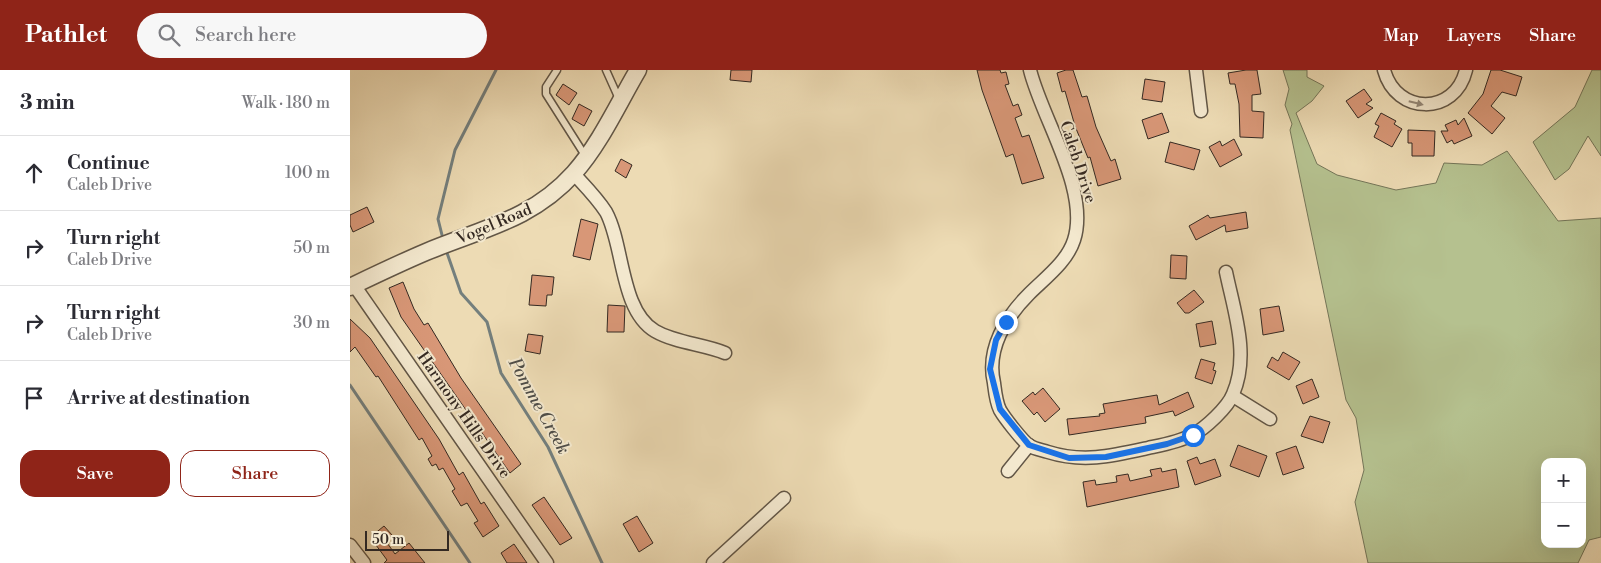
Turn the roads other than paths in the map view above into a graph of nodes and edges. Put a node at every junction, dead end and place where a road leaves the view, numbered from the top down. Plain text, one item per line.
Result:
1 (557, 70) edge
2 (606, 70) edge
3 (638, 70) edge
4 (1030, 70) edge
5 (1196, 70) edge
6 (1384, 70) edge
7 (1466, 70) edge
8 (620, 101) junction
9 (1201, 110) dead end
10 (586, 158) junction
11 (574, 174) junction
12 (1226, 272) dead end
13 (352, 286) edge
14 (725, 353) dead end
15 (1233, 396) junction
16 (1270, 419) dead end
17 (1029, 445) junction
18 (1008, 471) dead end
19 (784, 498) dead end
20 (350, 546) edge
21 (364, 563) edge
22 (547, 563) edge
23 (713, 563) edge

1 - 10 lane
2 - 8 lane
3 - 8 street, Vogel Road
4 - 17 street, Caleb Drive
5 - 9 street
6 -> 7 street
8 - 10 street, Vogel Road
10 - 11 street, Vogel Road
11 - 13 street, Vogel Road
11 - 14 street
12 - 15 street
13 - 22 street, Harmony Hills Drive
15 - 16 street
15 - 17 street
17 - 18 street
19 - 23 street
20 - 21 street

